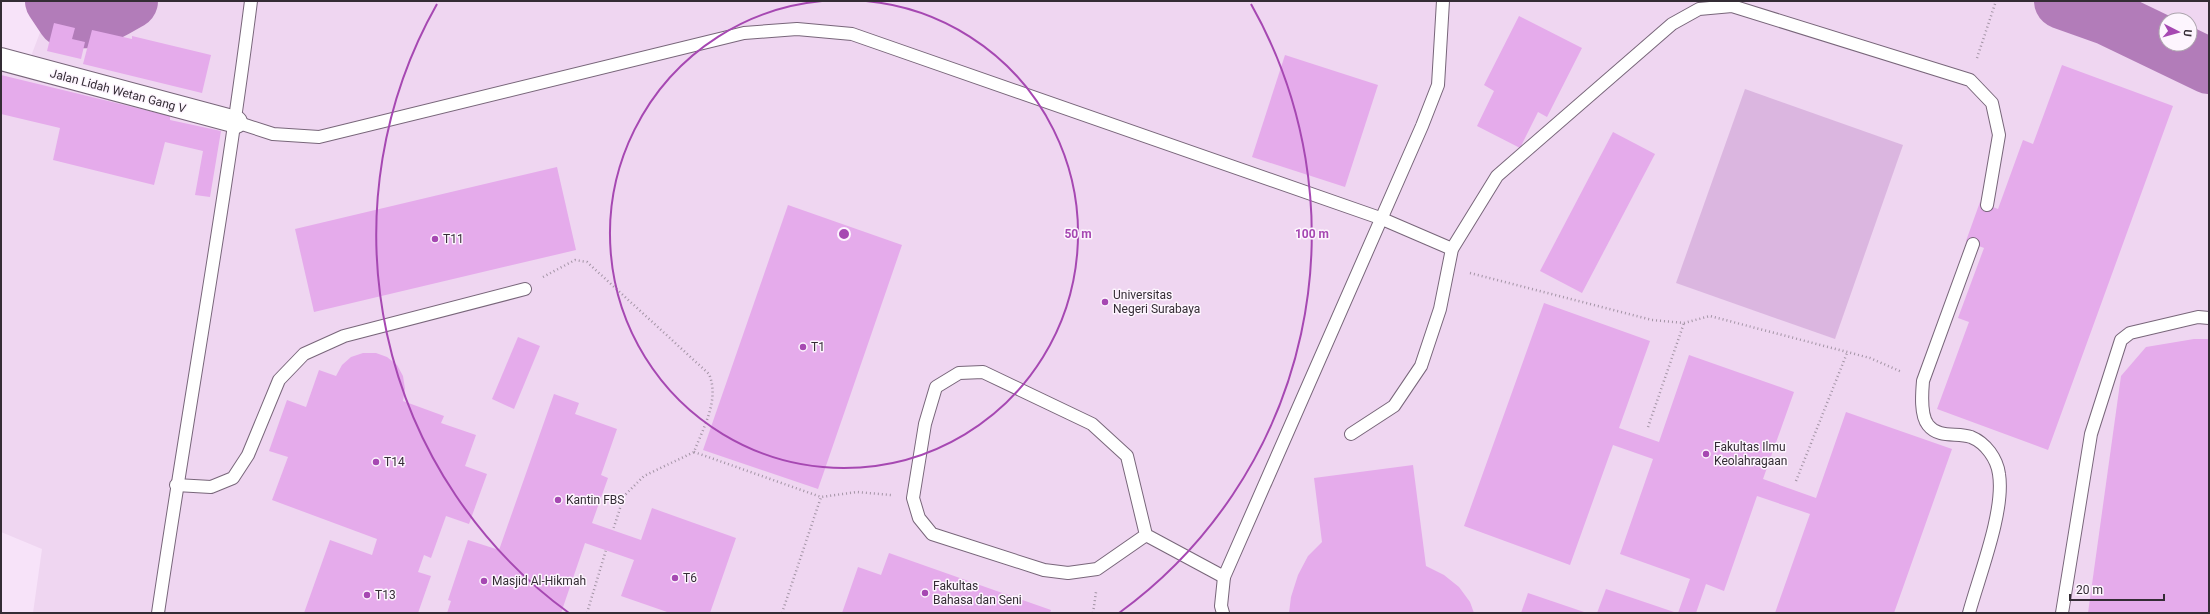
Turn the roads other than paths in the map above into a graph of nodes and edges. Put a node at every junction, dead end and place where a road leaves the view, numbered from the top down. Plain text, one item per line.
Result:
1 (251, 1) edge
2 (1443, 1) edge
3 (1, 59) edge
4 (236, 122) junction
5 (1987, 205) dead end
6 (1380, 218) junction
7 (1973, 244) dead end
8 (1452, 249) junction
9 (524, 288) road end
10 (2209, 318) edge
11 (1351, 434) dead end
12 (176, 485) junction
13 (1146, 535) junction
14 (1224, 577) junction
15 (158, 613) edge
16 (1223, 613) edge
17 (1969, 613) edge
18 (2062, 613) edge

1 - 4 lane
2 - 6 lane
3 - 4 street, Jalan Lidah Wetan Gang V
4 - 6 lane
4 - 12 lane
5 - 8 lane
6 - 8 lane
6 - 14 lane
7 - 17 lane
8 - 11 lane
9 - 12 lane
10 - 18 lane
12 - 15 lane
13 - 13 lane
13 - 14 lane
14 - 16 lane

